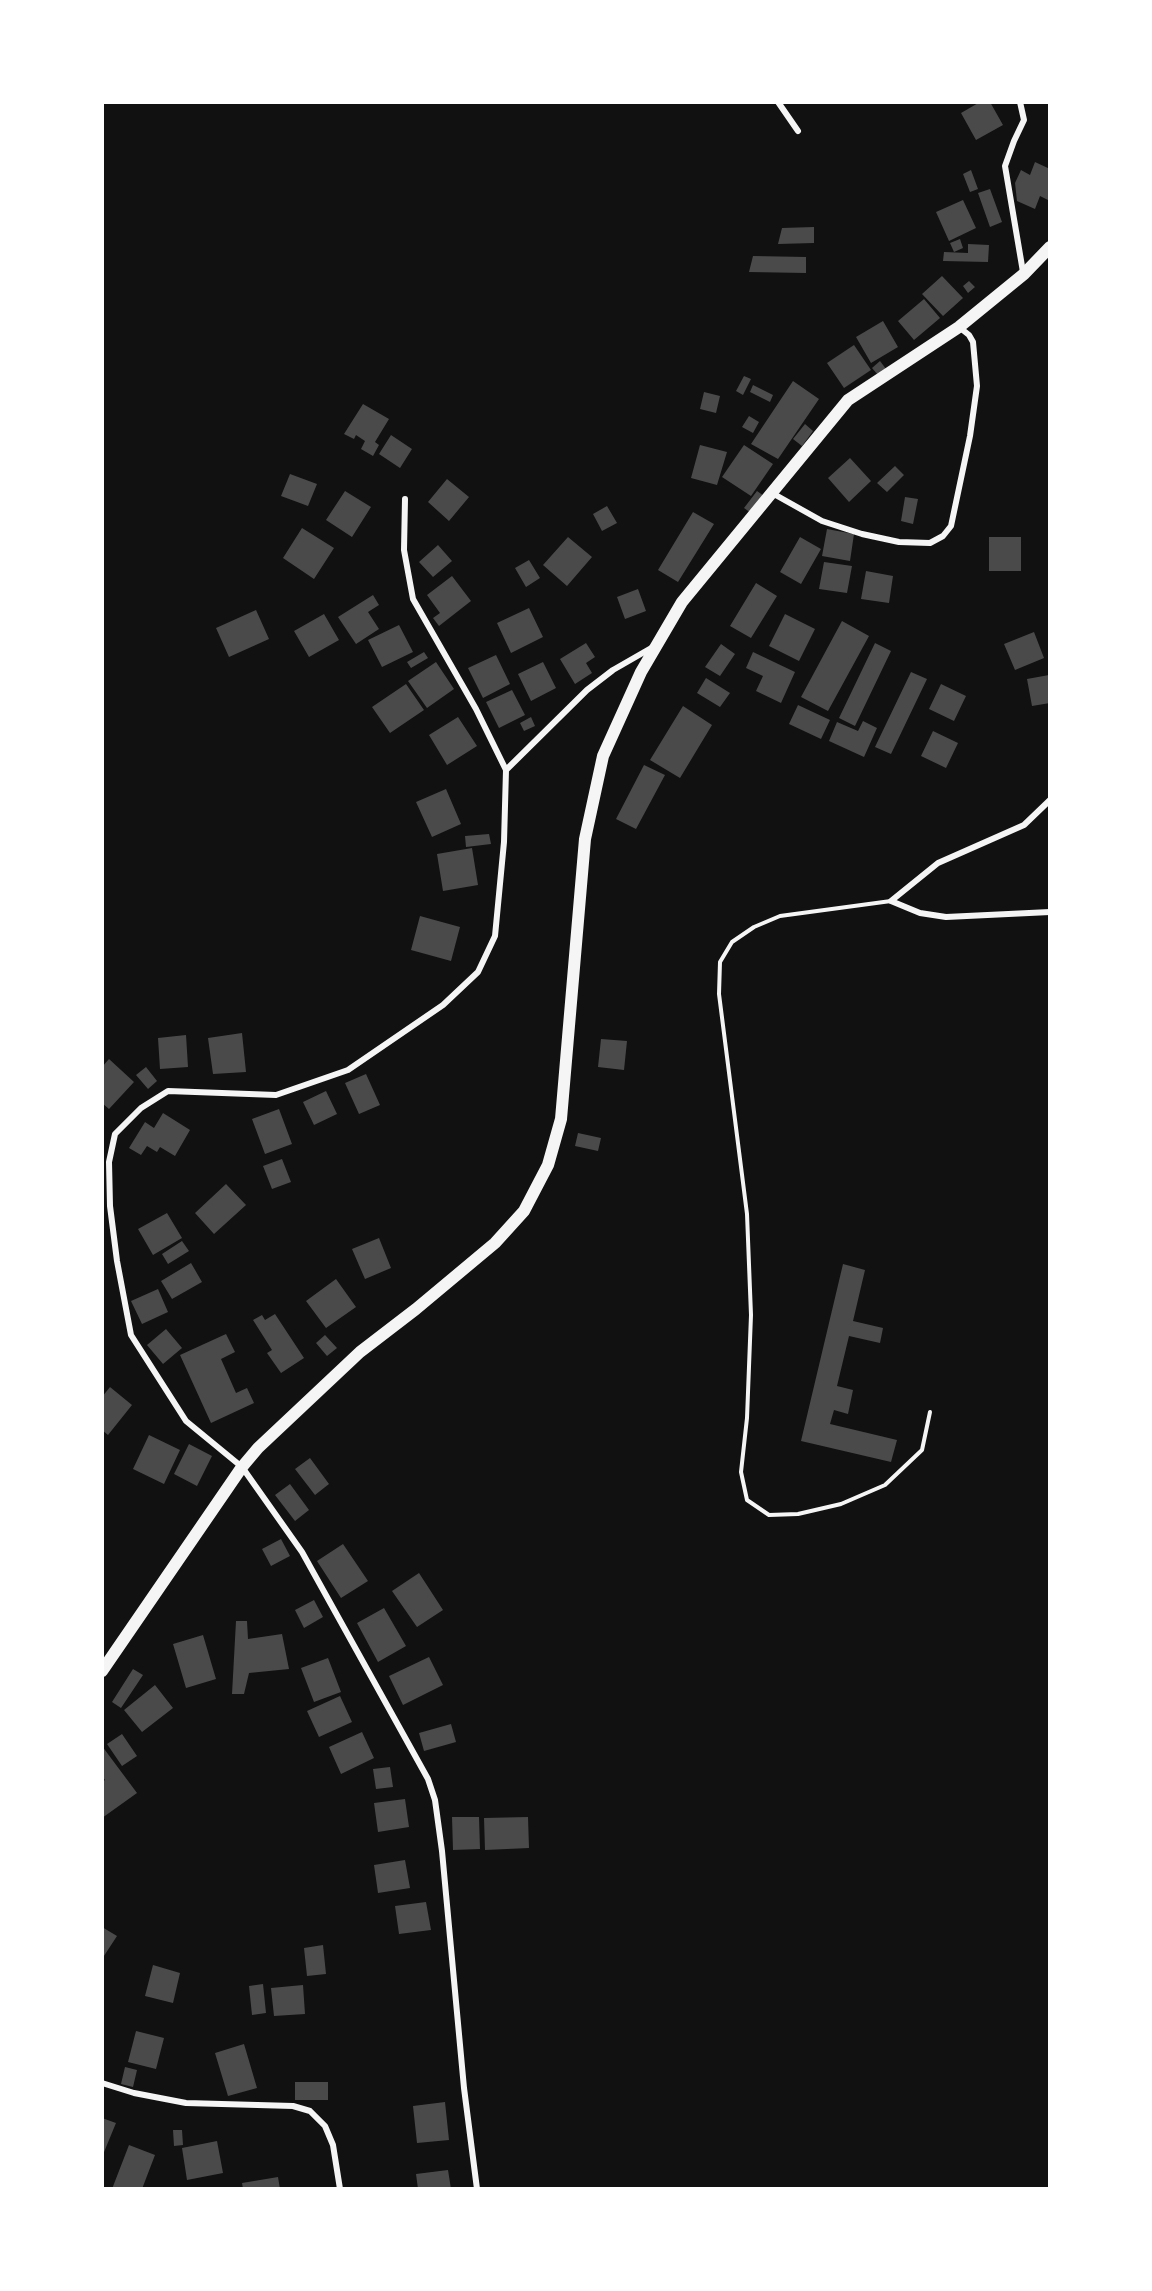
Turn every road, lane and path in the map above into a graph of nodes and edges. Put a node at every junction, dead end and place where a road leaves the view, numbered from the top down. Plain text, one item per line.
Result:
1 (778, 102) edge
2 (1020, 102) edge
3 (798, 130) dead end
4 (1050, 247) edge
5 (1024, 274) junction
6 (959, 327) junction
7 (772, 493) junction
8 (405, 500) dead end
9 (658, 643) junction
10 (506, 770) junction
11 (1050, 800) edge
12 (891, 901) junction
13 (1050, 912) edge
14 (930, 1412) dead end
15 (242, 1467) junction
16 (102, 1671) edge
17 (102, 2083) edge
18 (340, 2189) edge
19 (477, 2189) edge

1 - 3 street
2 - 5 street
4 - 5 main road
5 - 6 main road
6 - 7 main road
6 - 7 street
7 - 9 main road
8 - 10 street
9 - 10 street
9 - 15 main road
10 - 15 street
11 - 12 street
12 - 13 street
12 - 14 lane
15 - 16 main road
15 - 19 street
17 - 18 street

